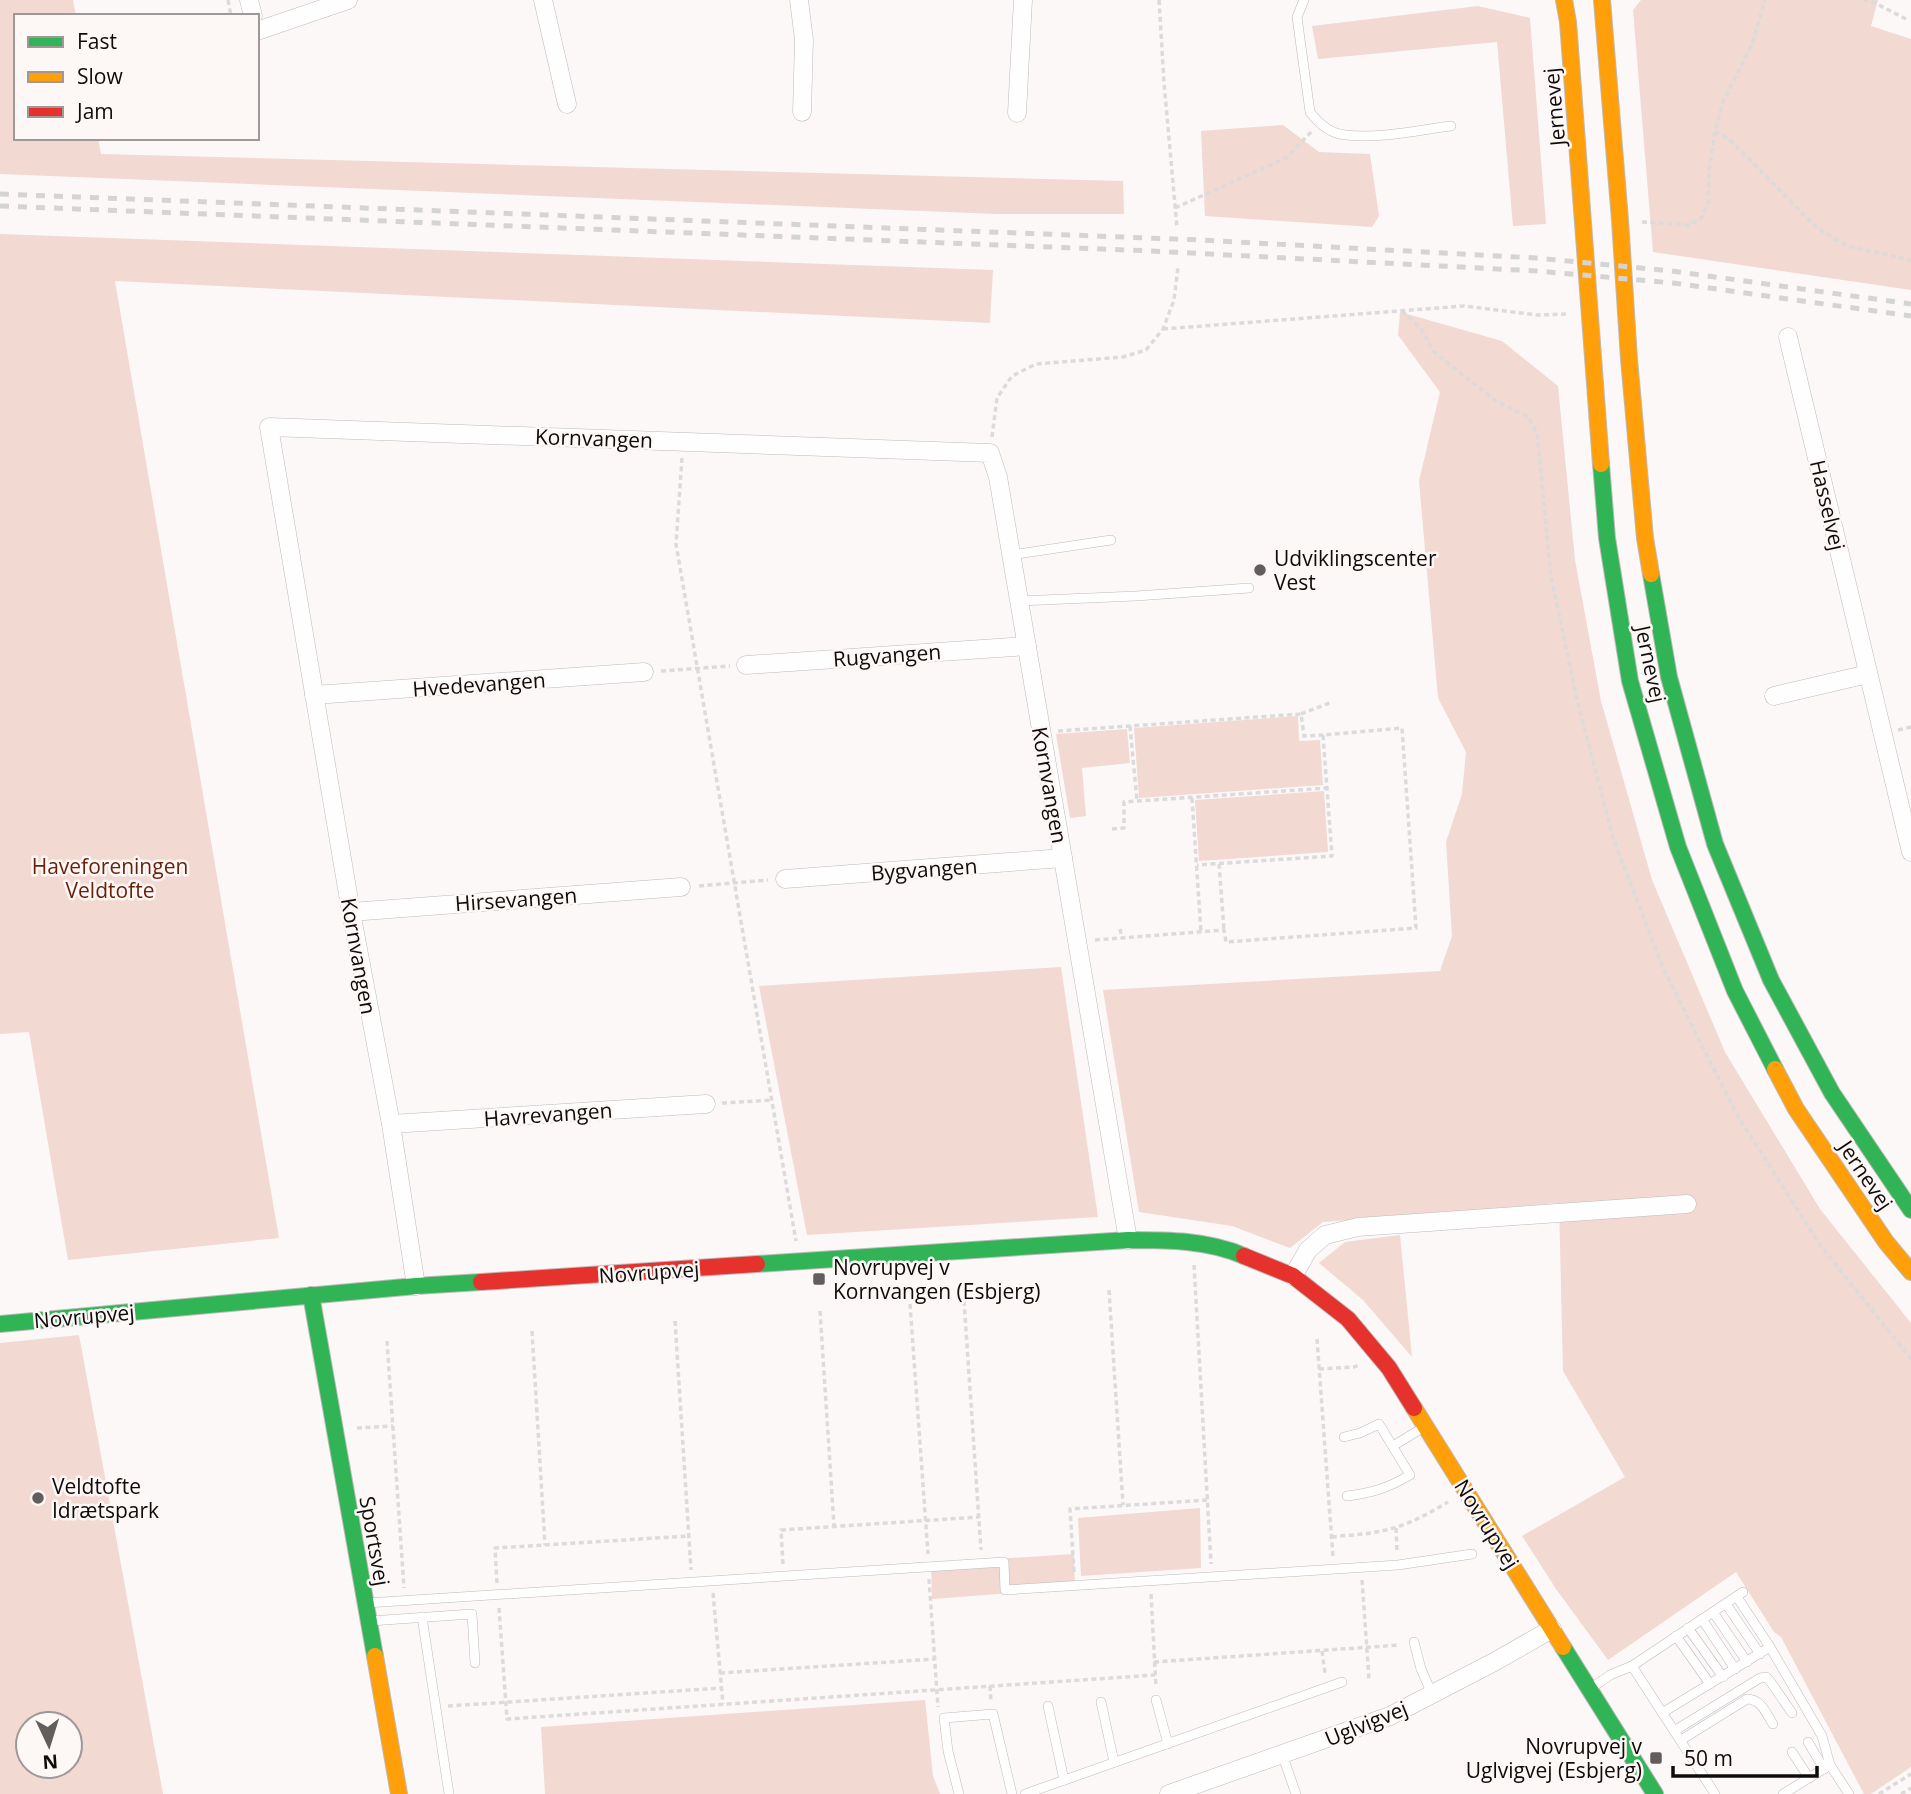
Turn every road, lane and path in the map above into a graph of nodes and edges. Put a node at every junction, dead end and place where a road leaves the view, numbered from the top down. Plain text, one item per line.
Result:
1 (348, 0) edge
2 (543, 0) edge
3 (799, 0) edge
4 (1023, 0) edge
5 (1159, 0) edge
6 (1304, 0) edge
7 (1564, 0) edge
8 (1602, 0) edge
9 (1765, 0) edge
10 (1863, 0) edge
11 (1588, 16) dead end
12 (1906, 19) dead end
13 (259, 30) edge
14 (567, 104) dead end
15 (802, 112) dead end
16 (1017, 113) dead end
17 (1318, 122) junction
18 (1451, 125) dead end
19 (1613, 128) junction
20 (1715, 131) junction
21 (1175, 208) junction
22 (1620, 220) junction
23 (1177, 227) dead end
24 (1911, 260) edge
25 (1178, 267) dead end
26 (1402, 311) junction
27 (1589, 313) junction
28 (1164, 329) junction
29 (1788, 337) dead end
30 (683, 442) junction
31 (990, 453) junction
32 (1111, 540) dead end
33 (1011, 555) junction
34 (1249, 588) dead end
35 (1019, 601) junction
36 (1027, 646) junction
37 (747, 665) joint
38 (698, 668) junction
39 (644, 672) joint
40 (1868, 674) junction
41 (314, 695) junction
42 (1774, 696) dead end
43 (1332, 702) dead end
44 (1301, 713) junction
45 (1130, 726) junction
46 (1041, 732) junction
47 (1322, 735) junction
48 (1327, 788) junction
49 (1192, 798) junction
50 (1137, 802) junction
51 (1112, 828) dead end
52 (1911, 852) edge
53 (1063, 858) junction
54 (1219, 864) junction
55 (1197, 866) junction
56 (785, 879) joint
57 (735, 883) junction
58 (681, 887) joint
59 (351, 912) junction
60 (1120, 929) dead end
61 (1224, 930) junction
62 (1201, 932) junction
63 (1122, 938) junction
64 (1077, 942) junction
65 (772, 1100) junction
66 (706, 1104) joint
67 (391, 1124) junction
68 (1687, 1204) dead end
69 (1911, 1210) edge
70 (1128, 1240) junction
71 (1195, 1243) junction
72 (800, 1262) junction
73 (1911, 1272) edge
74 (1293, 1276) junction
75 (416, 1286) junction
76 (1109, 1290) dead end
77 (311, 1295) junction
78 (964, 1301) dead end
79 (910, 1304) dead end
80 (820, 1311) dead end
81 (675, 1321) dead end
82 (0, 1324) edge
83 (532, 1331) dead end
84 (1317, 1339) dead end
85 (387, 1341) dead end
86 (1380, 1356) junction
87 (1911, 1359) edge
88 (1320, 1369) junction
89 (393, 1426) junction
90 (1426, 1426) junction
91 (335, 1430) junction
92 (1344, 1437) dead end
93 (1393, 1446) junction
94 (1467, 1491) junction
95 (1346, 1496) dead end
96 (1207, 1500) junction
97 (1123, 1505) junction
98 (979, 1517) junction
99 (925, 1521) junction
100 (834, 1526) junction
101 (1396, 1528) junction
102 (1332, 1537) junction
103 (545, 1545) dead end
104 (1472, 1554) dead end
105 (982, 1564) junction
106 (1398, 1565) junction
107 (929, 1567) junction
108 (1361, 1567) junction
109 (1334, 1569) junction
110 (784, 1577) junction
111 (1212, 1577) junction
112 (712, 1581) junction
113 (1150, 1581) junction
114 (692, 1582) junction
115 (1075, 1586) junction
116 (404, 1601) junction
117 (365, 1604) junction
118 (1726, 1604) junction
119 (1713, 1612) junction
120 (422, 1618) junction
121 (1702, 1619) junction
122 (368, 1621) junction
123 (1688, 1628) junction
124 (1552, 1629) junction
125 (1676, 1636) junction
126 (1415, 1642) joint
127 (1770, 1647) junction
128 (1366, 1648) junction
129 (1322, 1651) junction
130 (1760, 1654) junction
131 (935, 1659) junction
132 (1154, 1662) junction
133 (1747, 1662) junction
134 (475, 1663) dead end
135 (1632, 1666) junction
136 (1735, 1669) junction
137 (720, 1673) junction
138 (1155, 1675) junction
139 (1723, 1677) junction
140 (1368, 1679) dead end
141 (1342, 1682) joint
142 (1710, 1685) junction
143 (721, 1688) junction
144 (1590, 1688) junction
145 (937, 1690) junction
146 (1432, 1694) junction
147 (1156, 1700) joint
148 (1101, 1702) dead end
149 (723, 1704) junction
150 (1048, 1706) dead end
151 (436, 1707) junction
152 (1662, 1713) junction
153 (1792, 1713) dead end
154 (944, 1718) junction
155 (507, 1719) dead end
156 (1773, 1724) dead end
157 (1674, 1731) junction
158 (1681, 1740) junction
159 (1808, 1742) dead end
160 (1168, 1744) junction
161 (1792, 1752) dead end
162 (1282, 1754) junction
163 (1114, 1762) junction
164 (1827, 1767) junction
165 (1911, 1774) edge
166 (1809, 1778) junction
167 (1064, 1780) junction
168 (1911, 1788) edge
169 (399, 1794) edge
170 (449, 1794) edge
171 (959, 1794) edge
172 (1012, 1794) edge
173 (1025, 1794) edge
174 (1170, 1794) edge
175 (1296, 1794) edge
176 (1656, 1794) edge
177 (1715, 1794) edge
178 (1783, 1794) edge
179 (1849, 1794) edge
180 (1879, 1794) edge
181 (1901, 1794) edge

1 - 13 street
2 - 14 street
3 - 15 street
4 - 16 street
5 - 21 path
6 - 17 lane
7 - 27 main road, Jernevej
8 - 19 main road, Jernevej
9 - 20 path
10 - 12 path
11 - 19 main road
17 - 18 lane
17 - 21 path
19 - 22 main road, Jernevej
20 - 22 path
20 - 24 path
21 - 23 path
22 - 69 main road, Jernevej
25 - 28 path
26 - 27 path
26 - 28 path
26 - 87 path
27 - 73 main road, Jernevej
28 - 31 path
29 - 40 street, Hasselvej
30 - 31 street, Kornvangen
30 - 38 path
30 - 41 street, Kornvangen
31 - 33 street, Kornvangen
32 - 33 lane
33 - 35 street, Kornvangen
34 - 35 lane
35 - 36 street, Kornvangen
36 - 37 street, Rugvangen
36 - 46 street, Kornvangen
37 - 38 path
38 - 39 path
38 - 57 path
39 - 41 street, Hvedevangen
40 - 42 street
40 - 52 street, Hasselvej
41 - 59 street, Kornvangen
43 - 44 path
44 - 45 path
44 - 47 path
45 - 46 path
45 - 50 path
46 - 53 street, Kornvangen
47 - 48 path
47 - 61 path
48 - 49 path
48 - 54 path
49 - 50 path
49 - 55 path
50 - 51 path
53 - 56 street, Bygvangen
53 - 64 street, Kornvangen
54 - 55 path
54 - 61 path
55 - 62 path
56 - 57 path
57 - 58 path
57 - 65 path
58 - 59 street, Hirsevangen
59 - 67 street, Kornvangen
60 - 63 path
61 - 62 path
62 - 63 path
63 - 64 path
64 - 70 street, Kornvangen
65 - 66 path
65 - 72 path
66 - 67 street, Havrevangen
67 - 75 street, Kornvangen
68 - 74 street
70 - 71 main road, Novrupvej
70 - 72 main road, Novrupvej
71 - 74 main road, Novrupvej
71 - 96 path
72 - 75 main road, Novrupvej
74 - 86 main road, Novrupvej
75 - 77 main road, Novrupvej
76 - 97 path
77 - 82 main road, Novrupvej
77 - 91 main road, Sportsvej
78 - 98 path
79 - 99 path
80 - 100 path
81 - 114 path
83 - 103 path
84 - 88 path
85 - 89 path
86 - 88 path
86 - 90 main road, Novrupvej
88 - 102 path
89 - 91 path
89 - 116 path
90 - 93 lane
90 - 94 main road, Novrupvej
91 - 117 main road, Sportsvej
92 - 93 lane
93 - 95 lane
94 - 101 path
94 - 124 main road, Novrupvej
96 - 97 path
96 - 111 path
97 - 115 path
98 - 99 path
98 - 105 path
99 - 100 path
99 - 107 path
100 - 110 path
101 - 102 path
101 - 106 path
102 - 109 path
104 - 106 lane
105 - 107 lane
105 - 115 lane
106 - 108 lane
107 - 110 lane
107 - 131 path
108 - 109 lane
108 - 128 path
109 - 111 lane
110 - 112 lane
111 - 113 lane
112 - 114 lane
112 - 137 path
113 - 115 lane
113 - 132 path
114 - 116 lane
116 - 117 lane
117 - 122 main road, Sportsvej
118 - 119 lane
118 - 127 lane
118 - 130 lane
119 - 121 lane
119 - 133 lane
120 - 122 lane
120 - 134 lane
120 - 151 lane
121 - 123 lane
121 - 136 lane
122 - 169 main road, Sportsvej
123 - 125 lane
123 - 139 lane
124 - 144 main road, Novrupvej
124 - 146 street, Uglvigvej
125 - 135 lane
125 - 142 lane
126 - 128 path
126 - 146 lane
127 - 130 lane
127 - 164 lane
128 - 129 path
128 - 140 path
129 - 132 path
129 - 141 path
130 - 133 lane
131 - 137 path
131 - 145 path
132 - 138 path
133 - 136 lane
135 - 144 lane
135 - 152 lane
136 - 139 lane
137 - 143 path
138 - 145 path
138 - 147 path
139 - 142 lane
141 - 160 lane
142 - 152 lane
143 - 149 path
143 - 151 path
144 - 176 main road, Novrupvej
145 - 149 path
145 - 154 path
146 - 162 street, Uglvigvej
147 - 160 lane
148 - 163 lane
149 - 155 path
150 - 167 lane
151 - 170 lane
152 - 157 lane
153 - 157 lane
154 - 171 lane
154 - 172 lane
156 - 158 lane
157 - 158 lane
158 - 177 lane
159 - 164 lane
160 - 163 lane
161 - 166 lane
162 - 174 street, Uglvigvej
162 - 175 lane
163 - 167 lane
164 - 166 lane
164 - 179 lane
165 - 180 path
166 - 178 lane
167 - 173 lane
168 - 181 path

